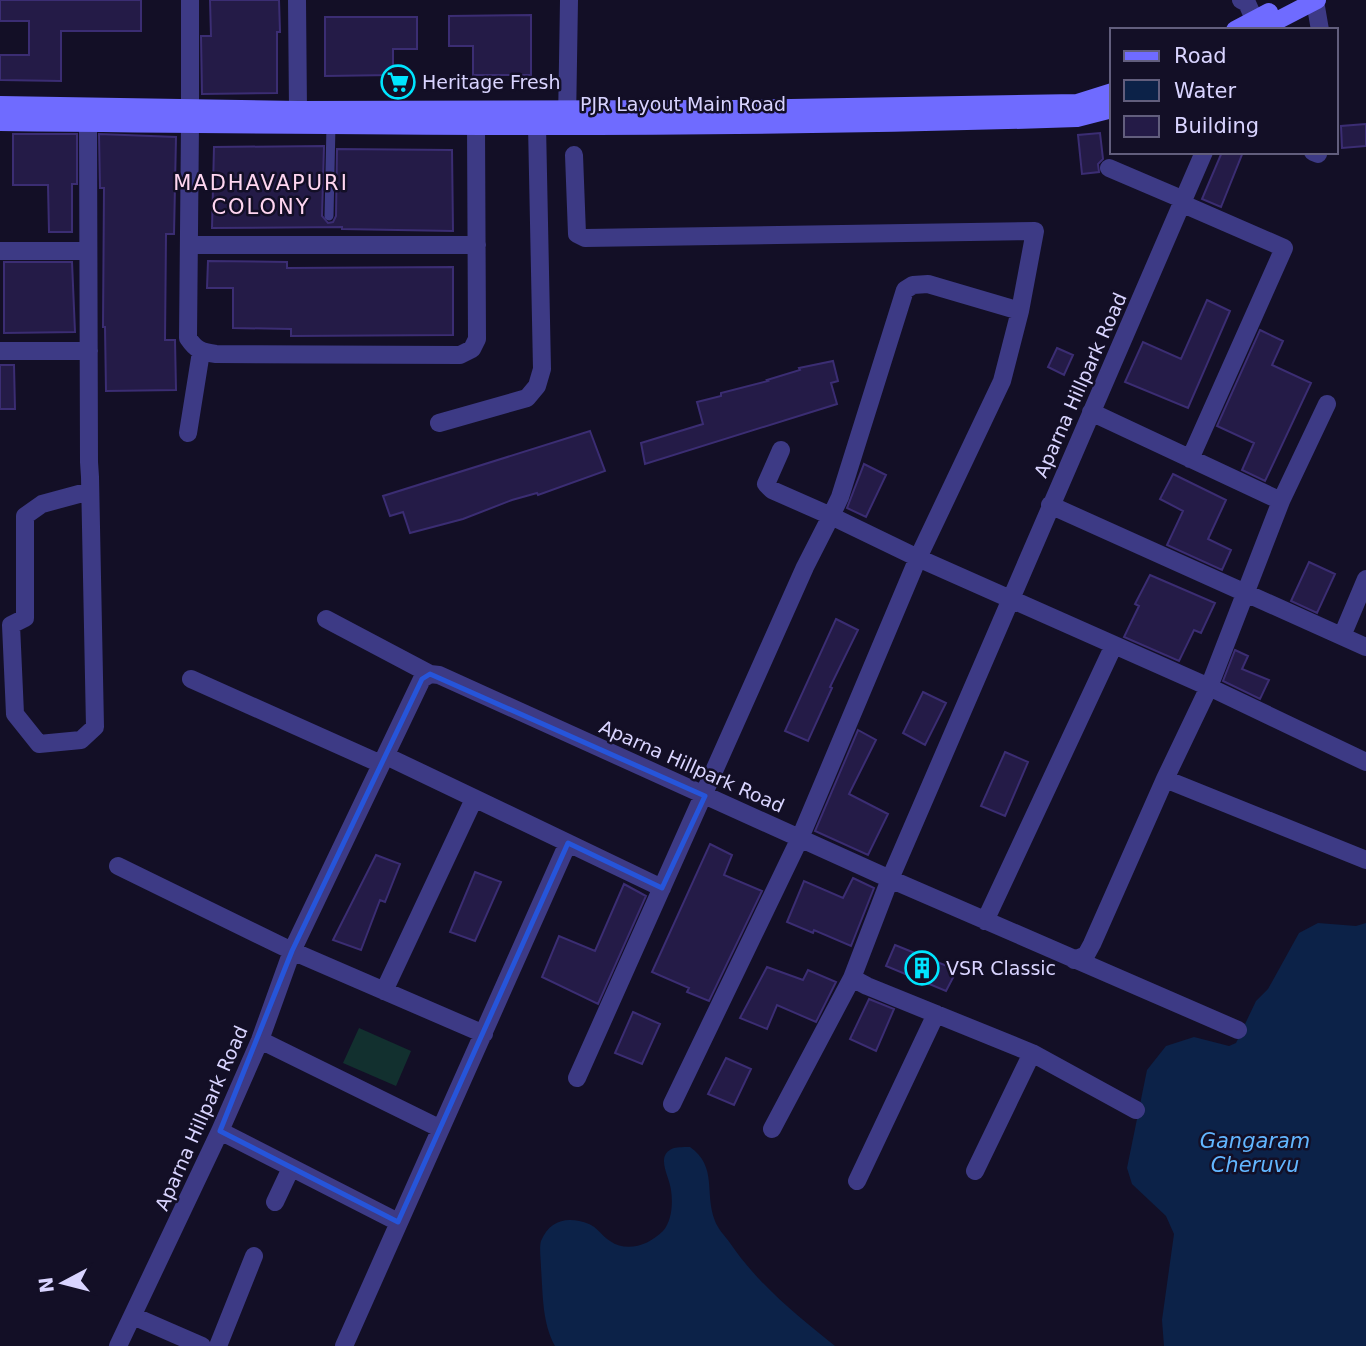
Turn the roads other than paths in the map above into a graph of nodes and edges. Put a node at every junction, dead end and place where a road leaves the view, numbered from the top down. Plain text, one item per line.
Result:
1 (190, 0) edge
2 (297, 0) edge
3 (569, 0) edge
4 (1241, 0) edge
5 (1291, 0) edge
6 (1316, 1) edge
7 (1257, 24) edge
8 (1320, 28) edge
9 (1110, 93) edge
10 (0, 105) edge
11 (298, 110) junction
12 (1110, 110) edge
13 (150, 116) junction
14 (190, 116) junction
15 (567, 117) junction
16 (0, 122) edge
17 (88, 123) junction
18 (331, 125) junction
19 (476, 125) junction
20 (537, 125) junction
21 (1203, 154) edge
22 (573, 155) dead end
23 (1109, 168) dead end
24 (1184, 202) junction
25 (328, 216) dead end
26 (190, 244) junction
27 (477, 245) junction
28 (0, 251) edge
29 (88, 251) junction
30 (1020, 311) junction
31 (0, 351) edge
32 (89, 351) junction
33 (201, 352) junction
34 (1327, 404) dead end
35 (1091, 412) junction
36 (439, 423) dead end
37 (188, 433) dead end
38 (781, 450) dead end
39 (1190, 459) junction
40 (90, 491) junction
41 (1281, 501) junction
42 (1050, 505) junction
43 (831, 516) junction
44 (918, 558) junction
45 (1366, 579) edge
46 (1245, 593) junction
47 (1012, 598) junction
48 (326, 619) dead end
49 (1342, 635) junction
50 (1114, 645) junction
51 (1366, 647) edge
52 (430, 674) junction
53 (191, 679) dead end
54 (1209, 687) junction
55 (383, 760) junction
56 (1366, 762) edge
57 (1165, 779) junction
58 (705, 796) junction
59 (474, 799) junction
60 (800, 838) junction
61 (568, 843) junction
62 (1366, 860) edge
63 (118, 866) dead end
64 (890, 879) junction
65 (662, 888) junction
66 (985, 921) junction
67 (292, 951) junction
68 (1074, 960) junction
69 (852, 978) junction
70 (384, 991) junction
71 (936, 1014) junction
72 (1238, 1030) dead end
73 (484, 1034) junction
74 (260, 1040) junction
75 (1032, 1053) junction
76 (577, 1078) dead end
77 (672, 1104) dead end
78 (1136, 1110) dead end
79 (439, 1128) junction
80 (772, 1129) dead end
81 (220, 1131) junction
82 (291, 1168) junction
83 (975, 1171) dead end
84 (857, 1181) dead end
85 (275, 1202) dead end
86 (398, 1222) junction
87 (254, 1256) dead end
88 (133, 1316) junction
89 (118, 1346) edge
90 (202, 1346) edge
91 (218, 1346) edge
92 (344, 1346) edge

1 - 14 street
2 - 11 street
3 - 15 street
4 - 7 street
5 - 7 street
6 - 7 street
6 - 8 street
9 - 15 street
10 - 13 street
11 - 14 street
11 - 15 street
12 - 15 street, PJR Layout Main Road
13 - 14 street, PJR Layout Main Road
13 - 17 street, PJR Layout Main Road
14 - 18 street, PJR Layout Main Road
14 - 26 street
15 - 20 street, PJR Layout Main Road
16 - 17 street, PJR Layout Main Road
17 - 29 street
18 - 19 street, PJR Layout Main Road
18 - 25 lane
19 - 20 street, PJR Layout Main Road
19 - 27 street
20 - 36 street
21 - 24 street, Aparna Hillpark Road
22 - 30 street
23 - 24 street
24 - 35 street, Aparna Hillpark Road
24 - 39 street
26 - 27 street
26 - 33 street
27 - 33 street
28 - 29 street
29 - 32 street
30 - 43 street
30 - 44 street
31 - 32 street
32 - 40 street
33 - 37 street
34 - 41 street
35 - 39 street
35 - 42 street, Aparna Hillpark Road
38 - 43 street
39 - 41 street
40 - 40 street
41 - 46 street
42 - 46 street
42 - 47 street, Aparna Hillpark Road
43 - 44 street
43 - 58 street
44 - 47 street
44 - 60 street
45 - 49 street
46 - 49 street
46 - 54 street
47 - 50 street
47 - 64 street, Aparna Hillpark Road
48 - 52 street
49 - 51 street
50 - 54 street
50 - 66 street
52 - 55 street, Aparna Hillpark Road
52 - 58 street, Aparna Hillpark Road
53 - 55 street
54 - 56 street
54 - 57 street
55 - 59 street
55 - 67 street, Aparna Hillpark Road
57 - 62 street
57 - 68 street
58 - 60 street, Aparna Hillpark Road
58 - 65 street
59 - 61 street
59 - 70 street
60 - 64 street, Aparna Hillpark Road
60 - 77 street
61 - 65 street
61 - 73 street
63 - 67 street
64 - 66 street
64 - 69 street
65 - 76 street
66 - 68 street
67 - 70 street
67 - 74 street, Aparna Hillpark Road
68 - 72 street
69 - 71 street
69 - 80 street
70 - 73 street
71 - 75 street
71 - 84 street
73 - 79 street
74 - 79 street
74 - 81 street, Aparna Hillpark Road
75 - 78 street
75 - 83 street
79 - 86 street
81 - 82 street
81 - 88 street, Aparna Hillpark Road
82 - 85 street
82 - 86 street
86 - 92 street
87 - 91 street
88 - 89 street, Aparna Hillpark Road
88 - 90 street

